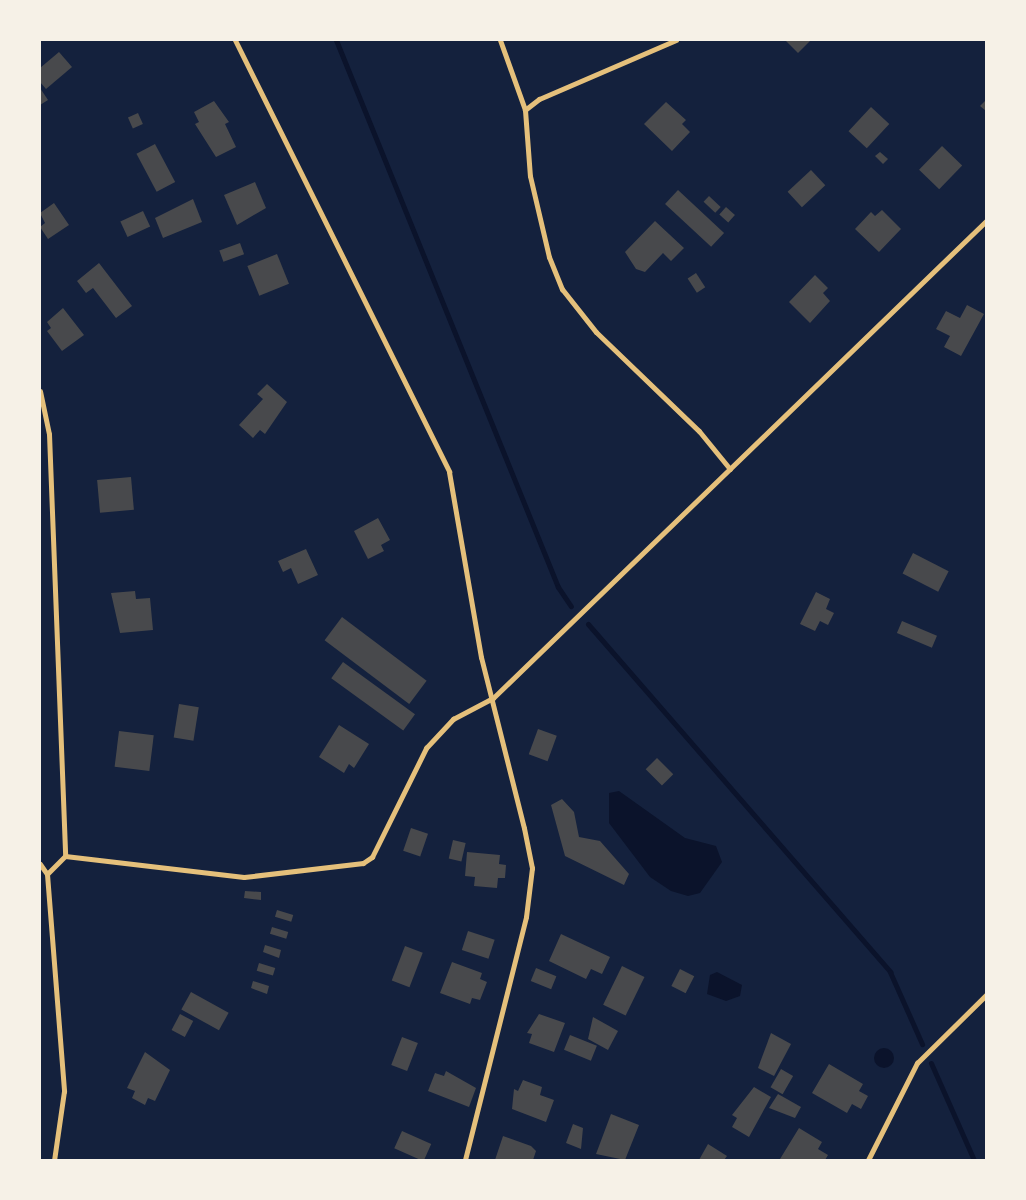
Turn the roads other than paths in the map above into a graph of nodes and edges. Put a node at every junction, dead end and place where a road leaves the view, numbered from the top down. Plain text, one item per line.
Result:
1 (235, 40) edge
2 (500, 40) edge
3 (676, 40) edge
4 (525, 110) junction
5 (986, 222) edge
6 (40, 391) edge
7 (730, 469) junction
8 (493, 698) junction
9 (65, 856) junction
10 (40, 864) edge
11 (48, 874) junction
12 (986, 995) edge
13 (54, 1160) edge
14 (466, 1160) edge
15 (868, 1160) edge

1 - 8 street
2 - 4 street
3 - 4 street
4 - 7 street
5 - 7 street
6 - 9 street
7 - 8 street
8 - 9 street
8 - 14 street
9 - 11 street
10 - 11 street
11 - 13 street
12 - 15 street

